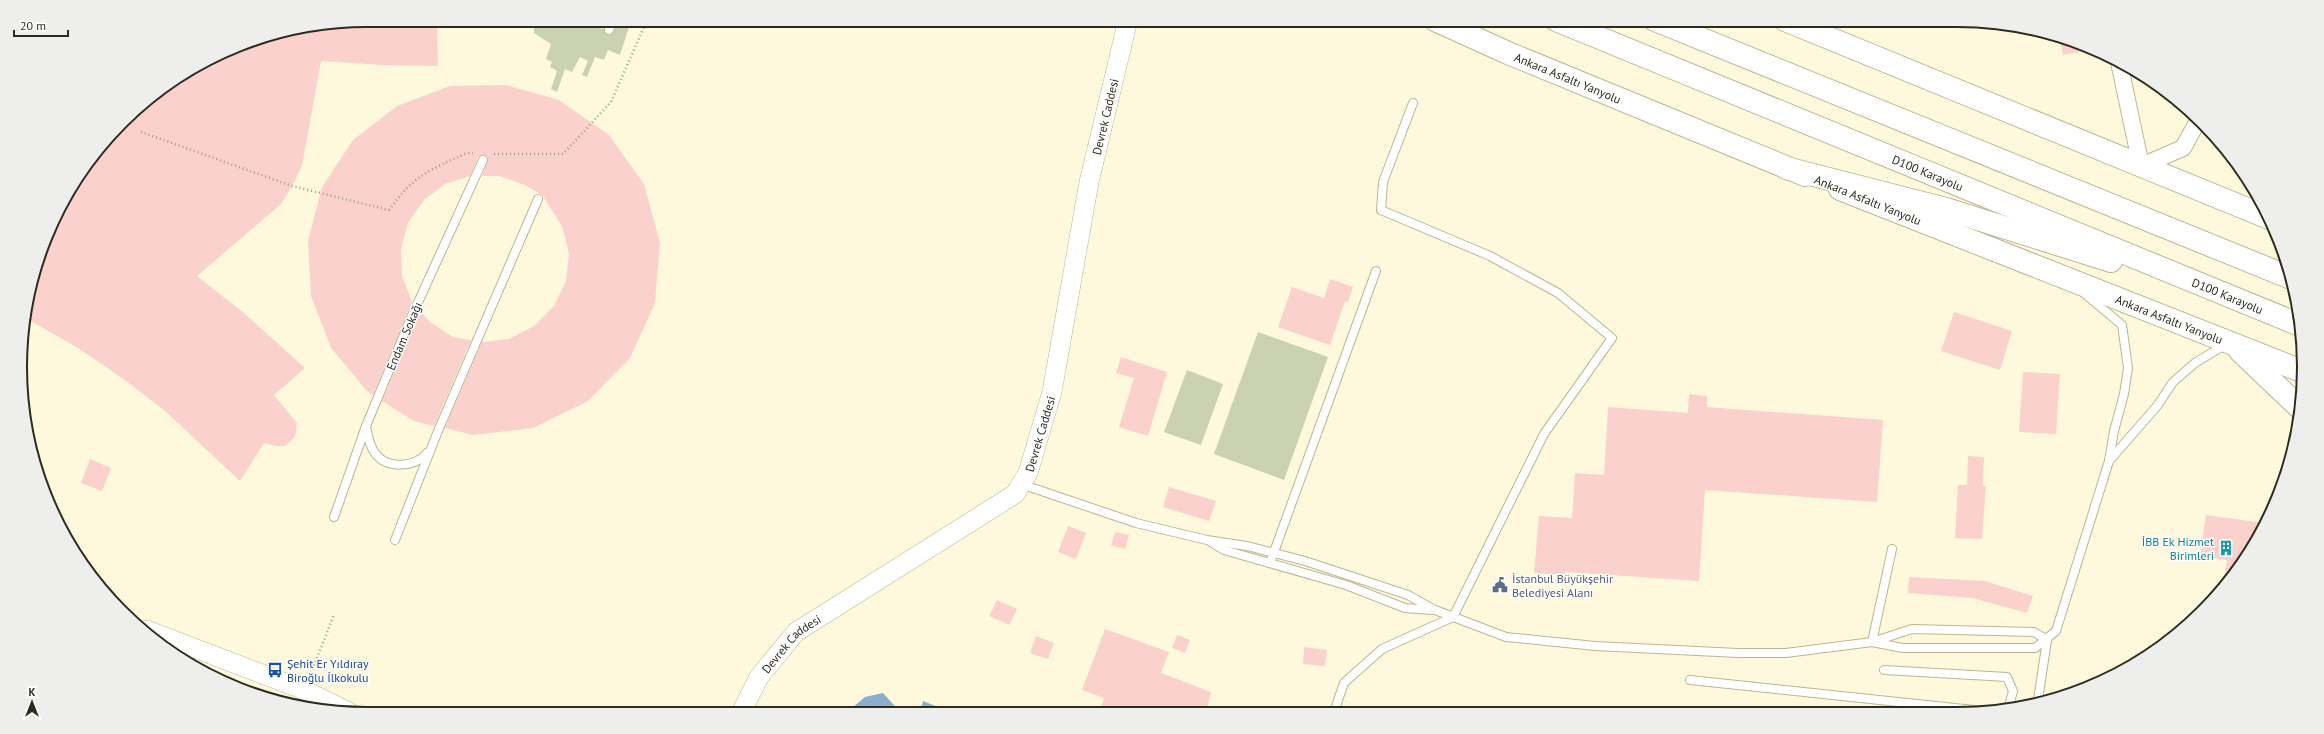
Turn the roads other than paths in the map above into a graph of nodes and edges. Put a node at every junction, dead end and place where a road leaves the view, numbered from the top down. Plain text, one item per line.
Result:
1 (610, 27) edge
2 (1126, 27) edge
3 (1450, 27) edge
4 (1573, 27) edge
5 (1672, 27) edge
6 (1802, 27) edge
7 (609, 30) dead end
8 (2121, 69) edge
9 (1413, 103) dead end
10 (2195, 125) edge
11 (486, 157) road end
12 (2141, 166) junction
13 (1786, 168) junction
14 (538, 199) dead end
15 (2260, 214) edge
16 (1376, 271) dead end
17 (2284, 275) edge
18 (2066, 278) junction
19 (2266, 311) junction
20 (2294, 322) edge
21 (2229, 341) junction
22 (2297, 369) edge
23 (2295, 403) edge
24 (366, 426) junction
25 (431, 447) junction
26 (2109, 461) junction
27 (1021, 484) junction
28 (334, 517) dead end
29 (395, 540) dead end
30 (1207, 540) junction
31 (1892, 549) dead end
32 (1273, 553) junction
33 (1270, 563) junction
34 (1435, 610) junction
35 (1453, 617) junction
36 (155, 633) edge
37 (2047, 640) junction
38 (1872, 642) junction
39 (1884, 670) dead end
40 (1690, 680) dead end
41 (2039, 696) edge
42 (2010, 702) edge
43 (335, 705) edge
44 (744, 707) edge
45 (1336, 707) edge
46 (1944, 707) edge

1 - 7 lane
2 - 27 street, Devrek Caddesi
3 - 13 main road, Ankara Asfaltı Yanyolu
4 - 19 main road, D100 Karayolu
5 - 17 main road
6 - 12 main road
8 - 12 street
9 - 35 lane
10 - 12 street
11 - 24 lane, Endam Sokağı
12 - 15 main road
13 - 18 main road, Ankara Asfaltı Yanyolu
13 - 19 main road
14 - 25 lane
16 - 32 lane
18 - 21 main road, Ankara Asfaltı Yanyolu
18 - 26 lane
19 - 20 main road, D100 Karayolu
21 - 22 main road, Ankara Asfaltı Yanyolu
21 - 23 main road
21 - 26 lane
24 - 25 lane
24 - 28 lane, Endam Sokağı
25 - 29 lane
26 - 37 lane
27 - 30 lane
27 - 44 street, Devrek Caddesi
30 - 32 lane
30 - 33 lane
31 - 38 lane
32 - 33 lane
32 - 34 lane
33 - 34 lane
34 - 35 lane
35 - 38 lane
35 - 45 lane
36 - 43 street
37 - 38 lane
37 - 38 lane
37 - 41 lane
39 - 42 lane
40 - 46 lane

